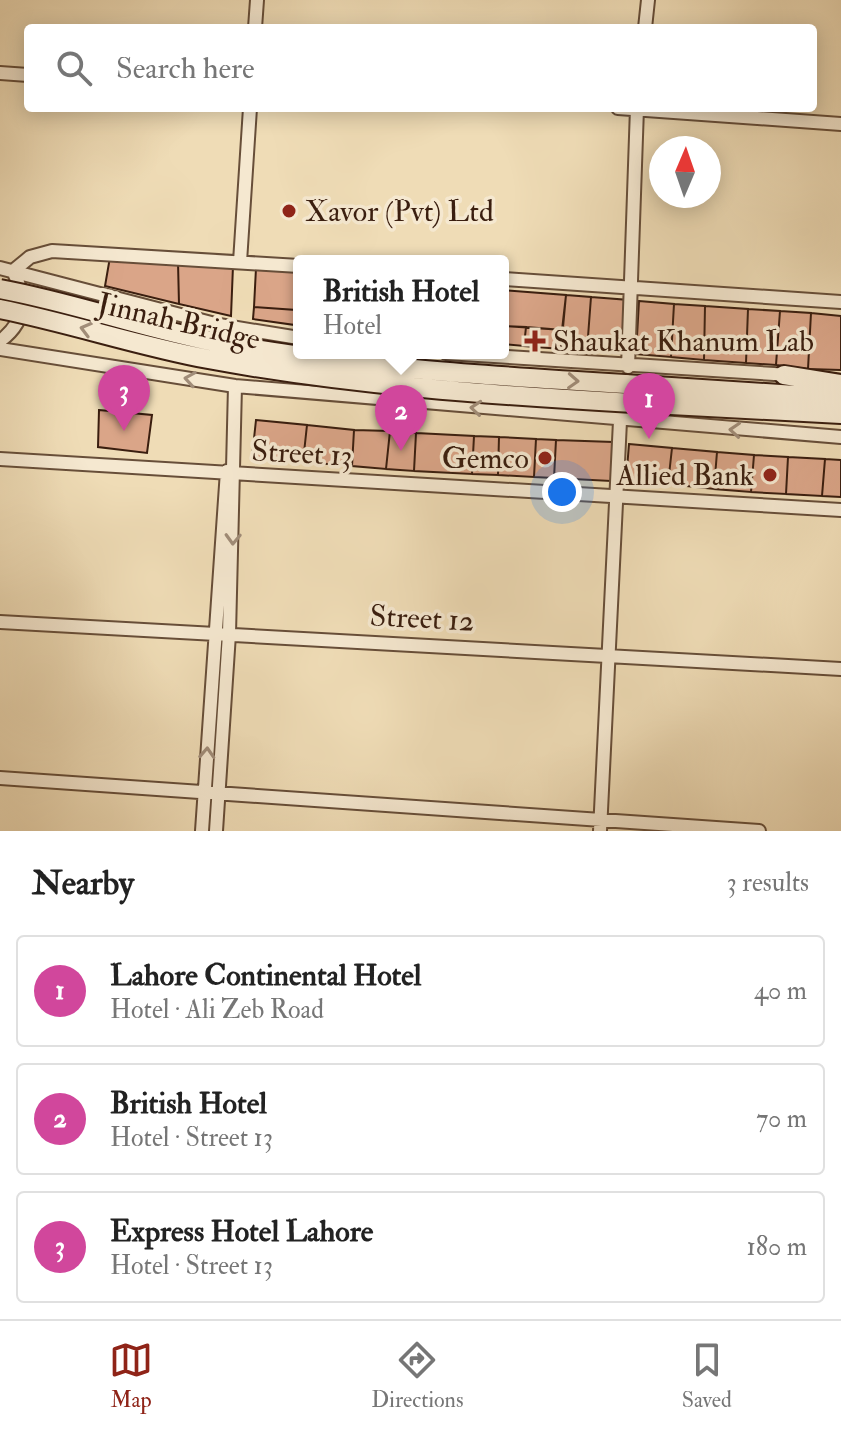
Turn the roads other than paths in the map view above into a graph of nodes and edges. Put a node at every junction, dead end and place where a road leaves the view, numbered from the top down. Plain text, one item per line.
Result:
1 (257, 0) edge
2 (648, 0) edge
3 (255, 24) edge
4 (645, 24) edge
5 (0, 73) edge
6 (24, 75) edge
7 (250, 112) edge
8 (637, 112) edge
9 (688, 112) edge
10 (841, 124) edge
11 (240, 262) junction
12 (293, 266) edge
13 (7, 270) edge
14 (509, 279) edge
15 (629, 287) junction
16 (0, 289) edge
17 (841, 302) edge
18 (0, 309) edge
19 (293, 337) edge
20 (0, 341) edge
21 (0, 349) edge
22 (293, 356) edge
23 (314, 359) edge
24 (493, 359) edge
25 (784, 375) junction
26 (626, 376) junction
27 (841, 378) edge
28 (235, 386) junction
29 (841, 387) edge
30 (748, 393) junction
31 (841, 398) edge
32 (790, 413) junction
33 (841, 414) edge
34 (620, 421) junction
35 (789, 434) junction
36 (841, 437) edge
37 (0, 459) edge
38 (230, 476) junction
39 (616, 495) junction
40 (841, 510) edge
41 (0, 622) edge
42 (214, 633) junction
43 (229, 634) junction
44 (608, 654) junction
45 (841, 669) edge
46 (0, 778) edge
47 (211, 793) junction
48 (600, 826) edge
49 (202, 831) edge
50 (216, 831) edge
51 (759, 831) edge

1 - 3 street
2 - 4 street
5 - 6 street
7 - 11 street
8 - 15 street
9 - 10 street
11 - 12 street
11 - 13 street
13 - 19 street
13 - 20 street
14 - 15 street
15 - 17 street
15 - 26 street
16 -> 22 main road, Jinnah Bridge, bridge
32 -> 18 main road, Jinnah Bridge, bridge
28 -> 21 street
23 -> 26 main road, Jinnah Bridge, bridge
24 - 26 street
25 - 26 street
25 - 27 street
25 - 29 main road
26 - 30 main road, Jinnah Bridge
34 -> 28 street
28 - 38 street
29 - 30 main road
30 - 31 main road
32 - 33 main road, Jinnah Bridge
32 - 35 street
35 -> 34 street
34 - 39 street
35 - 36 street
37 - 38 street, Street 13
38 - 39 street, Street 13
38 - 42 street
38 -> 43 street
39 - 40 street, Street 13
39 - 44 street
41 - 42 street, Street 12
42 - 43 street, Street 12
47 -> 42 street
43 - 44 street, Street 12
43 - 47 street
44 - 45 street, Street 12
44 - 48 street
46 - 47 street
47 - 48 street
47 - 49 street
47 - 50 street
48 - 51 street

